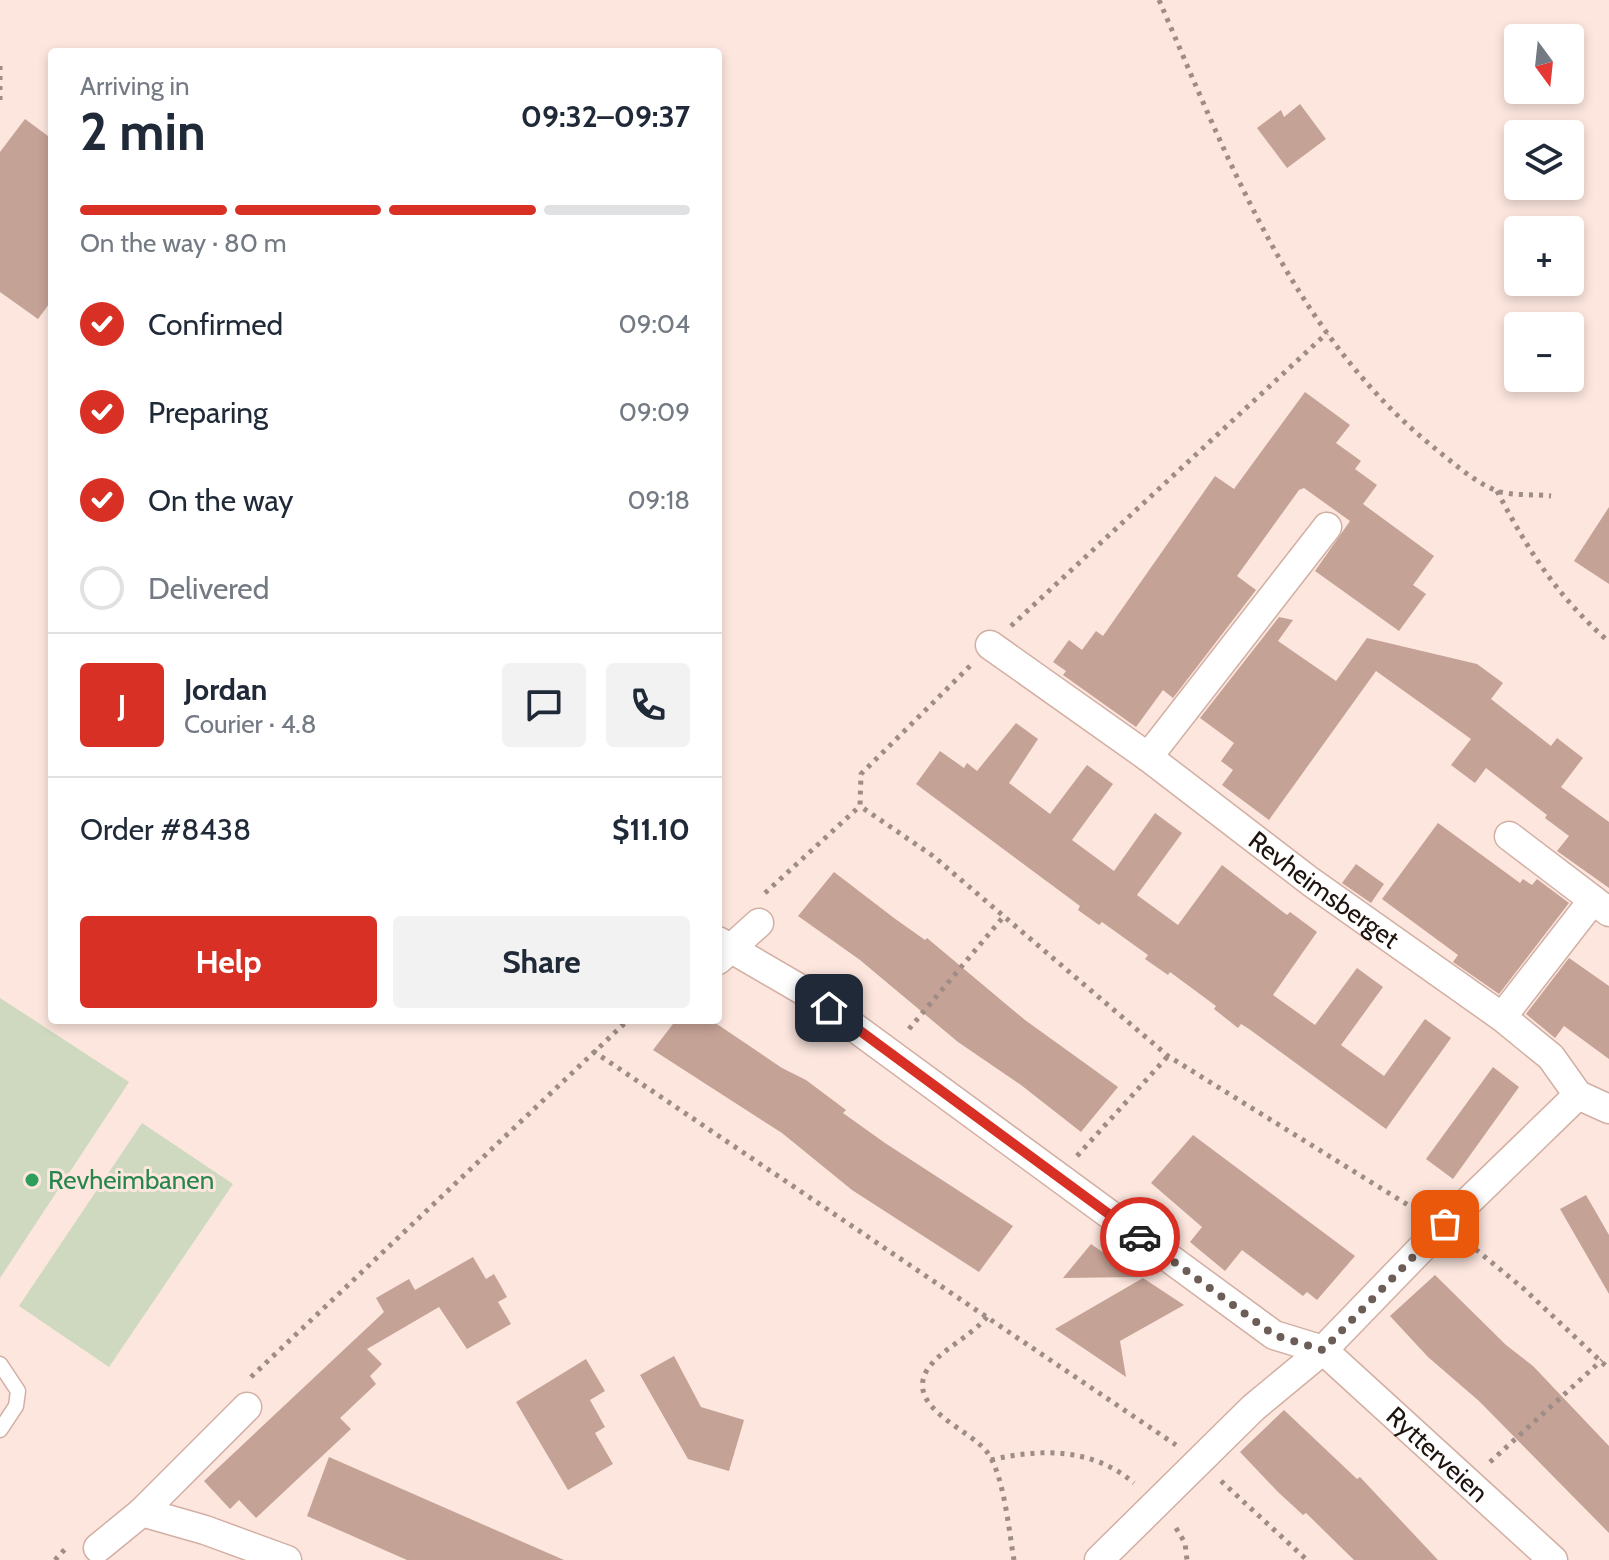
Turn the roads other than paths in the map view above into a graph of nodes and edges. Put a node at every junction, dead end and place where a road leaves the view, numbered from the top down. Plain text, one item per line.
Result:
1 (1327, 527) dead end
2 (990, 645) road end
3 (1148, 757) junction
4 (1509, 836) dead end
5 (1601, 906) edge
6 (757, 912) road end
7 (722, 950) edge
8 (1502, 1017) junction
9 (1578, 1095) junction
10 (1609, 1109) edge
11 (1323, 1350) junction
12 (0, 1364) edge
13 (244, 1397) road end
14 (0, 1430) edge
15 (142, 1512) junction
16 (98, 1548) dead end
17 (287, 1560) edge
18 (1099, 1560) edge
19 (1553, 1560) edge

1 - 3 street
2 - 3 street, Revheimsberget
3 - 8 street, Revheimsberget
4 - 5 street
5 - 8 street
6 - 7 street
7 - 11 street, Rytterveien
8 - 9 street, Revheimsberget
9 - 10 street
9 - 11 street
11 - 18 street
11 - 19 street, Rytterveien
12 - 14 lane
13 - 15 street
15 - 16 street
15 - 17 street

